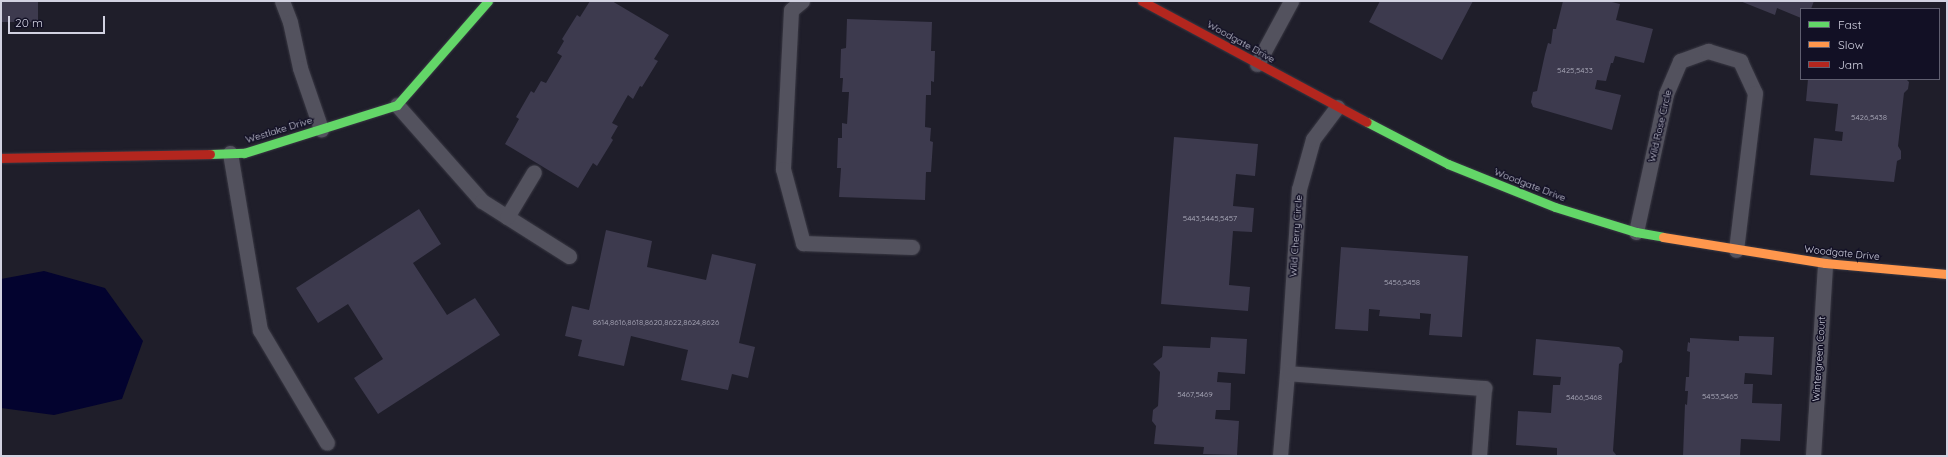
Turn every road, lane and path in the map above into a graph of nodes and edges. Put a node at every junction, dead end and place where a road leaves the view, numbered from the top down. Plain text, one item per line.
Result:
1 (282, 1) edge
2 (488, 1) edge
3 (802, 1) edge
4 (1142, 1) edge
5 (1291, 1) edge
6 (1257, 64) junction
7 (397, 105) junction
8 (1336, 107) junction
9 (321, 129) junction
10 (230, 153) junction
11 (1, 158) edge
12 (534, 172) dead end
13 (506, 217) junction
14 (1636, 232) junction
15 (912, 247) dead end
16 (1736, 250) junction
17 (569, 256) dead end
18 (1825, 263) junction
19 (1947, 274) edge
20 (1287, 373) junction
21 (327, 444) dead end
22 (1280, 456) edge
23 (1479, 456) edge
24 (1813, 456) edge

1 - 9 lane
2 - 7 street
3 - 15 lane
4 - 6 street, Woodgate Drive
5 - 6 lane
6 - 8 street, Woodgate Drive
7 - 9 street, Westlake Drive
7 - 13 lane
8 - 14 street, Woodgate Drive
8 - 20 lane, Wild Cherry Circle
9 - 10 street, Westlake Drive
10 - 11 street, Westlake Drive
10 - 21 lane
12 - 13 lane
13 - 17 lane
14 - 16 street, Woodgate Drive
14 - 16 lane, Wild Rose Circle
16 - 18 street, Woodgate Drive
18 - 19 street, Woodgate Drive
18 - 24 lane, Wintergreen Court
20 - 22 lane, Wild Cherry Circle
20 - 23 lane

